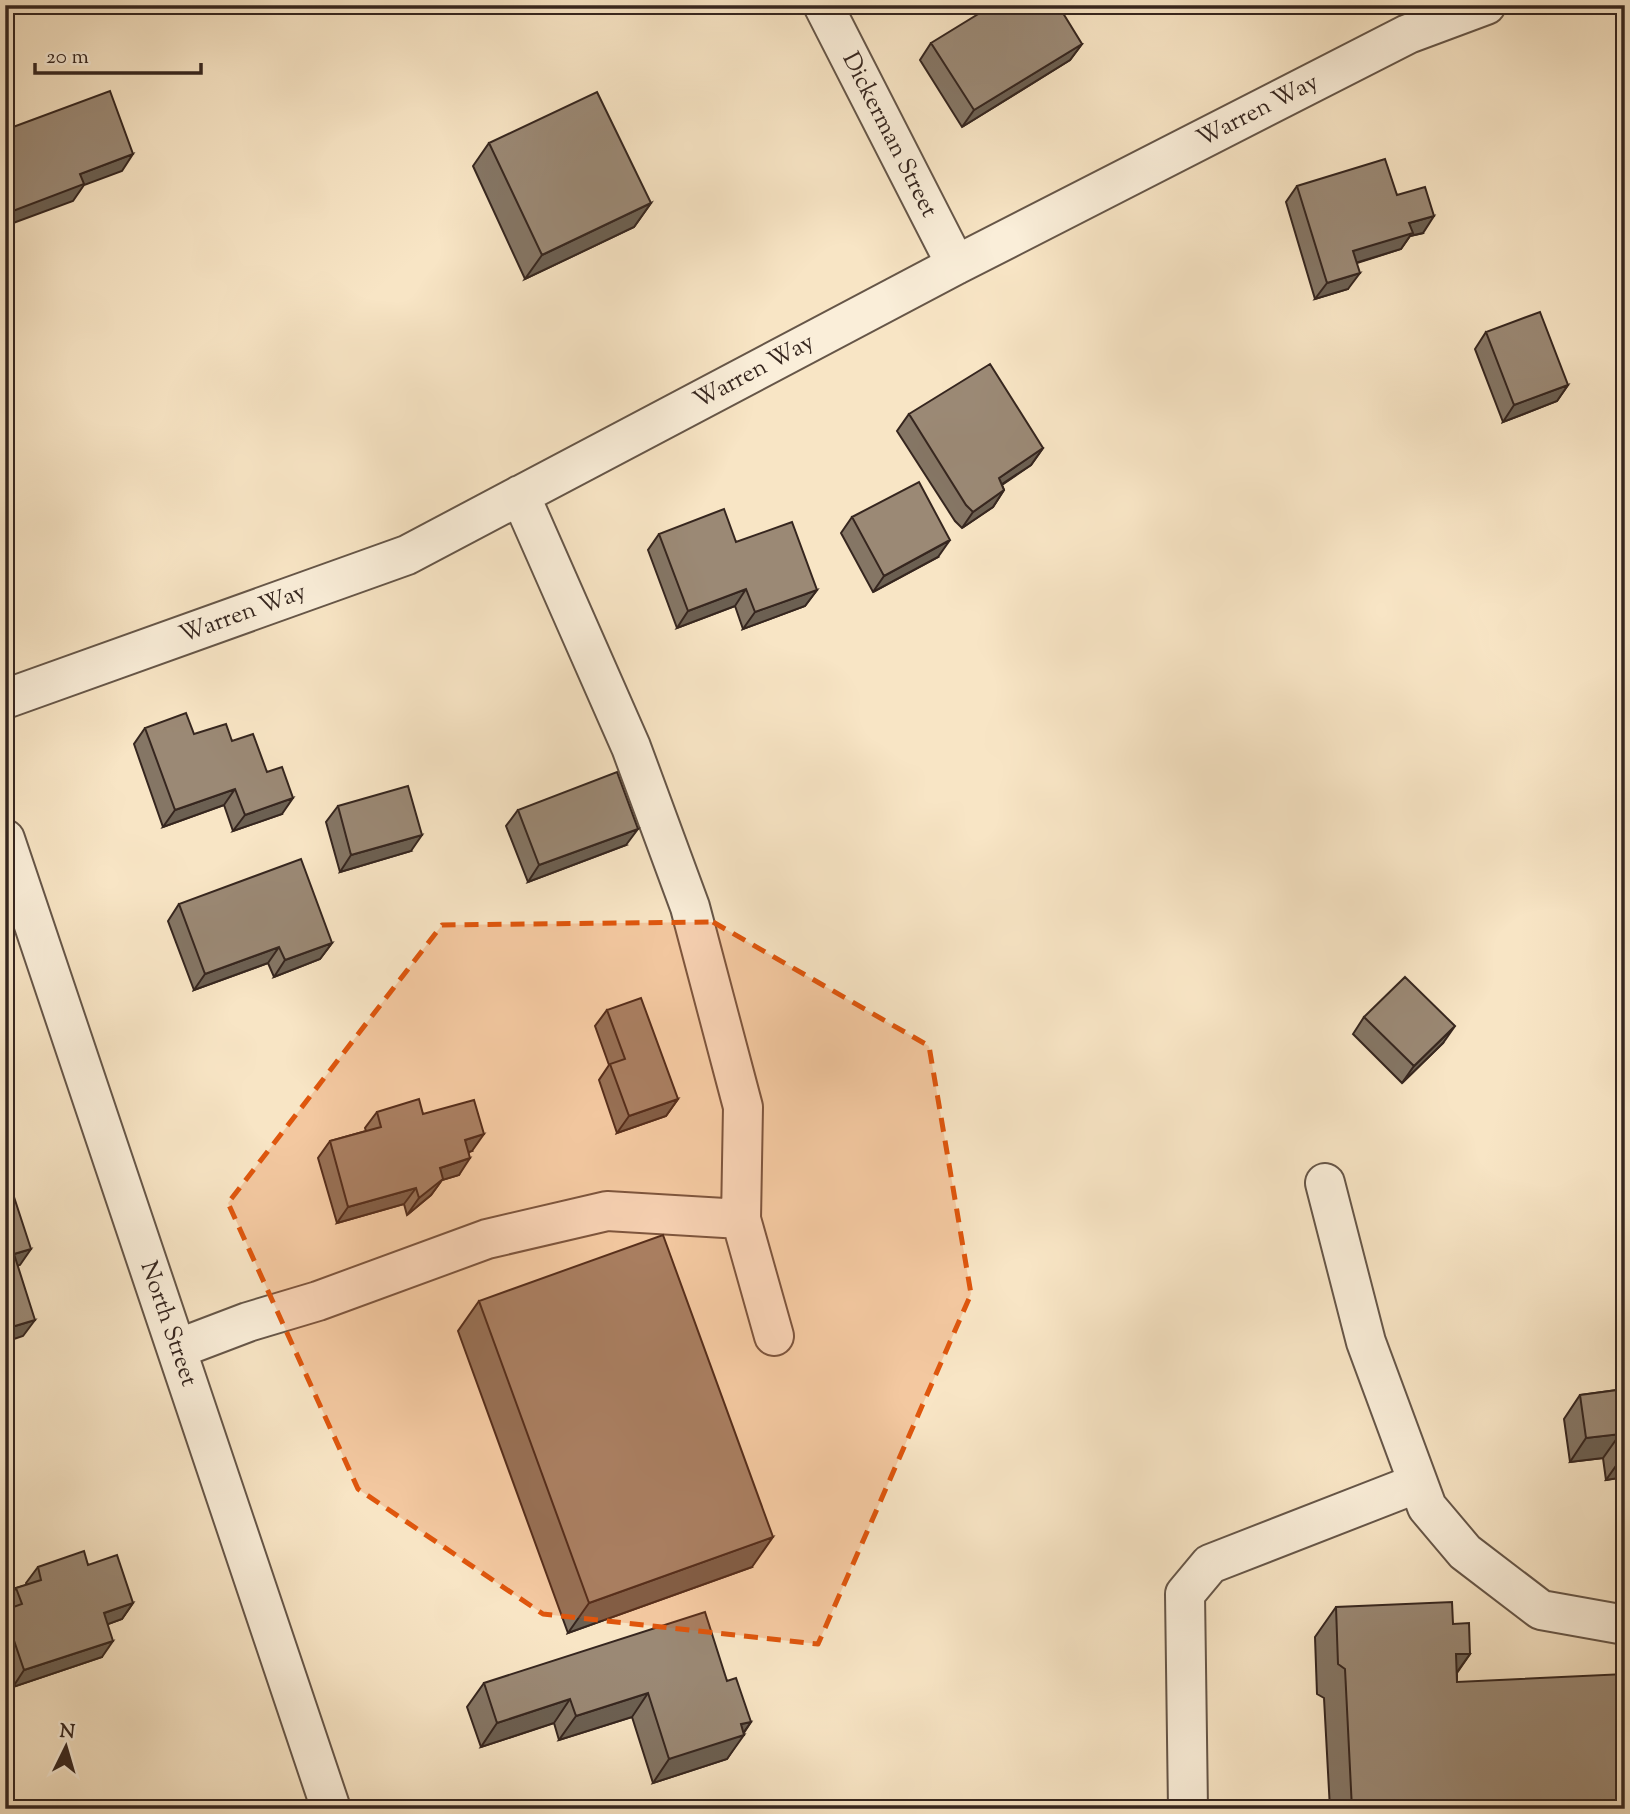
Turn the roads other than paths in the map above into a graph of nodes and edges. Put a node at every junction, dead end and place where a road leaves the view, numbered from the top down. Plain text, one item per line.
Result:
1 (823, 5) edge
2 (1486, 5) edge
3 (956, 265) junction
4 (520, 495) junction
5 (5, 699) edge
6 (5, 839) edge
7 (1325, 1183) dead end
8 (741, 1219) junction
9 (774, 1336) dead end
10 (177, 1349) junction
11 (1418, 1483) junction
12 (1625, 1625) edge
13 (331, 1809) edge
14 (1188, 1809) edge

1 - 3 street, Dickerman Street
2 - 3 street, Warren Way
3 - 4 street, Warren Way
4 - 5 street, Warren Way
4 - 8 street
6 - 10 street, North Street
7 - 11 street
8 - 9 street
8 - 10 street
10 - 13 street, North Street
11 - 12 street
11 - 14 street

